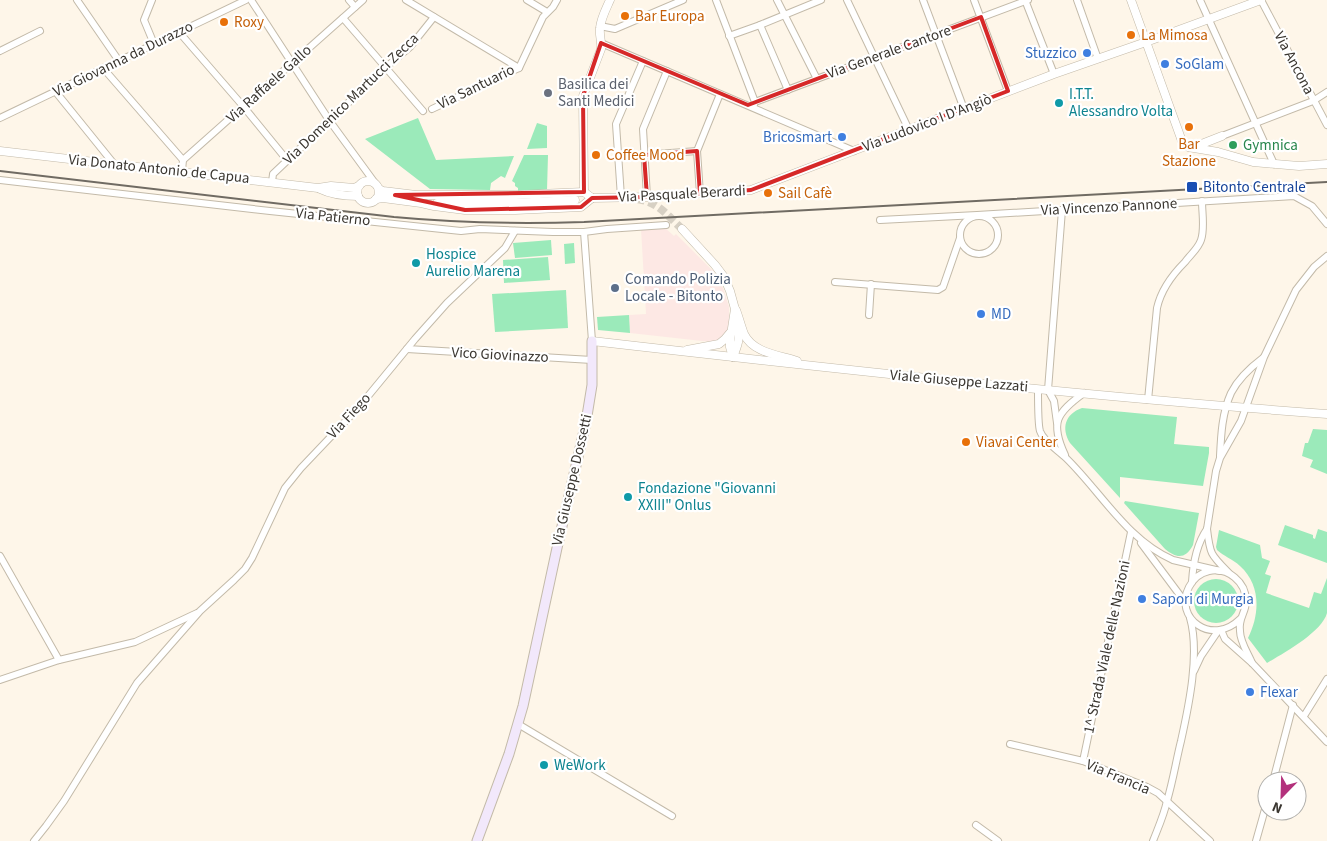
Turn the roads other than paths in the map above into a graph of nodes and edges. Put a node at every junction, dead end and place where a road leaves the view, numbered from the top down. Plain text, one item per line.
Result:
1 (77, 0) edge
2 (153, 0) edge
3 (246, 0) edge
4 (251, 0) edge
5 (350, 0) edge
6 (363, 0) edge
7 (406, 0) edge
8 (527, 0) edge
9 (557, 0) edge
10 (610, 0) edge
11 (683, 0) edge
12 (716, 0) edge
13 (777, 0) edge
14 (821, 0) edge
15 (848, 0) edge
16 (923, 0) edge
17 (974, 0) edge
18 (1026, 0) edge
19 (1077, 0) edge
20 (1131, 0) edge
21 (1200, 0) edge
22 (1261, 0) edge
23 (1243, 3) edge
24 (355, 7) junction
25 (547, 12) junction
26 (784, 15) junction
27 (434, 17) junction
28 (981, 17) junction
29 (343, 18) junction
30 (1209, 20) junction
31 (760, 25) junction
32 (600, 26) junction
33 (40, 32) dead end
34 (178, 32) junction
35 (936, 35) junction
36 (729, 36) junction
37 (1146, 42) junction
38 (154, 44) junction
39 (601, 44) junction
40 (0, 51) edge
41 (875, 58) junction
42 (1098, 59) junction
43 (119, 61) junction
44 (643, 61) junction
45 (293, 62) junction
46 (103, 68) junction
47 (385, 68) junction
48 (519, 68) junction
49 (667, 71) junction
50 (1054, 74) junction
51 (817, 79) junction
52 (788, 90) junction
53 (1008, 91) junction
54 (55, 92) junction
55 (1327, 92) edge
56 (720, 94) junction
57 (1313, 100) junction
58 (754, 105) junction
59 (243, 106) junction
60 (432, 109) dead end
61 (964, 109) junction
62 (423, 111) dead end
63 (0, 118) edge
64 (329, 120) junction
65 (1256, 124) junction
66 (1327, 126) edge
67 (909, 130) junction
68 (1222, 136) junction
69 (1192, 148) junction
70 (0, 151) edge
71 (697, 151) junction
72 (854, 151) junction
73 (1218, 152) junction
74 (644, 155) junction
75 (183, 160) junction
76 (287, 160) junction
77 (114, 164) junction
78 (1274, 164) junction
79 (1327, 164) edge
80 (182, 171) junction
81 (0, 180) edge
82 (272, 182) junction
83 (359, 186) junction
84 (377, 186) junction
85 (318, 188) junction
86 (584, 192) junction
87 (700, 194) junction
88 (416, 195) junction
89 (358, 196) junction
90 (647, 197) junction
91 (592, 198) junction
92 (621, 198) junction
93 (376, 199) junction
94 (575, 200) dead end
95 (1202, 201) junction
96 (460, 202) junction
97 (421, 203) junction
98 (1062, 210) junction
99 (977, 215) junction
100 (880, 220) dead end
101 (1327, 224) edge
102 (666, 225) dead end
103 (682, 229) tunnel mouth
104 (515, 231) junction
105 (584, 232) junction
106 (960, 238) junction
107 (1327, 256) edge
108 (835, 282) dead end
109 (871, 284) junction
110 (735, 309) junction
111 (868, 315) dead end
112 (732, 330) junction
113 (592, 342) junction
114 (407, 349) junction
115 (680, 352) junction
116 (733, 357) junction
117 (1264, 357) junction
118 (592, 360) junction
119 (814, 366) junction
120 (1038, 389) junction
121 (1048, 390) junction
122 (1084, 394) junction
123 (1148, 400) junction
124 (1227, 407) junction
125 (1246, 408) junction
126 (1327, 414) edge
127 (1056, 422) junction
128 (1066, 458) junction
129 (1220, 458) junction
130 (1207, 530) junction
131 (1132, 532) junction
132 (1138, 538) junction
133 (0, 556) edge
134 (1193, 564) junction
135 (1220, 571) junction
136 (1230, 574) junction
137 (1192, 582) junction
138 (1186, 602) junction
139 (200, 612) junction
140 (1189, 615) junction
141 (1240, 619) junction
142 (1219, 631) junction
143 (59, 660) junction
144 (1252, 663) junction
145 (1193, 672) junction
146 (1327, 679) edge
147 (0, 680) edge
148 (1293, 706) junction
149 (1304, 716) junction
150 (518, 724) junction
151 (1327, 742) edge
152 (1010, 744) dead end
153 (1083, 762) junction
154 (1276, 771) edge
155 (1167, 802) junction
156 (672, 816) dead end
157 (1262, 821) edge
158 (976, 825) dead end
159 (34, 841) edge
160 (477, 841) edge
161 (998, 841) edge
162 (1153, 841) edge
163 (1210, 841) edge
164 (1256, 841) edge

1 - 43 street
2 - 38 street
3 - 34 street, Via Giovanna da Durazzo
4 - 45 street
5 - 24 street
6 - 24 street, Via Raffaele Gallo
7 - 27 street
8 - 25 street
9 - 25 street, Via Santuario
10 - 32 street
11 - 32 street
12 - 36 street
13 - 26 street
14 - 26 street
15 - 41 street
16 - 35 street
17 - 28 street
18 - 28 street, Via Generale Cantore
18 - 50 street
19 - 42 street
20 - 37 street
21 - 30 street
22 - 23 street, Via Ludovico I D'Angiò
22 - 57 street, Via Ancona
23 - 30 street, Via Ludovico I D'Angiò
24 - 29 street, Via Raffaele Gallo
25 - 48 street, Via Santuario
26 - 31 street
26 - 51 street
27 - 47 street, Via Domenico Martucci Zecca
27 - 48 street
28 - 35 street, Via Generale Cantore
28 - 53 street
29 - 45 street, Via Raffaele Gallo
29 - 47 street
30 - 37 street, Via Ludovico I D'Angiò
30 - 65 street
31 - 36 street
31 - 52 street
32 - 39 street
33 - 40 street
34 - 38 street, Via Giovanna da Durazzo
34 - 59 street
35 - 41 street, Via Generale Cantore
35 - 61 street
36 - 58 street
37 - 42 street, Via Ludovico I D'Angiò
37 - 69 street
38 - 43 street, Via Giovanna da Durazzo
39 - 44 street, Via Ludovico I D'Angiò
39 - 86 street
41 - 51 street, Via Generale Cantore
41 - 67 street
42 - 50 street, Via Ludovico I D'Angiò
43 - 46 street, Via Giovanna da Durazzo
44 - 49 street, Via Ludovico I D'Angiò
44 - 92 street
45 - 59 street, Via Raffaele Gallo
45 - 64 street
46 - 54 street, Via Giovanna da Durazzo
46 - 75 street
47 - 62 street
47 - 64 street, Via Domenico Martucci Zecca
48 - 60 street, Via Santuario
49 - 56 street, Via Ludovico I D'Angiò
49 - 74 street
50 - 53 street, Via Ludovico I D'Angiò
51 - 52 street, Via Generale Cantore
52 - 58 street, Via Generale Cantore
53 - 61 street, Via Ludovico I D'Angiò
54 - 63 street, Via Giovanna da Durazzo
54 - 77 street
55 - 57 street
56 - 58 street, Via Ludovico I D'Angiò
56 - 71 street
57 - 65 street
57 - 66 street, Via Ancona
58 - 72 street, Via Ludovico I D'Angiò
59 - 75 street, Via Raffaele Gallo
59 - 76 street
61 - 67 street, Via Ludovico I D'Angiò
64 - 76 street, Via Domenico Martucci Zecca
64 - 84 street
65 - 68 street
65 - 78 street
67 - 72 street, Via Ludovico I D'Angiò
68 - 69 street
68 - 73 street
69 - 73 street
70 - 77 street, Via Donato Antonio de Capua
71 - 74 street
71 - 87 street
72 - 87 street, Via Pasquale Berardi
73 - 78 street
74 - 90 street
75 - 80 street
76 - 82 street, Via Domenico Martucci Zecca
77 - 80 street, Via Donato Antonio de Capua
78 - 79 street
80 - 82 street, Via Donato Antonio de Capua
81 - 104 street, Via Patierno
82 - 85 street, Via Donato Antonio de Capua
83 - 84 street, Via Donato Antonio de Capua
83 - 85 street, Via Donato Antonio de Capua
83 - 89 street
84 - 88 street, Via Donato Antonio de Capua
84 - 93 street
85 - 89 street, Via Donato Antonio de Capua
86 - 88 street, Via Donato Antonio de Capua
86 - 91 street
87 - 90 street, Via Pasquale Berardi
88 - 96 street
89 - 93 street, Via Donato Antonio de Capua
90 - 92 street, Via Pasquale Berardi
91 - 92 street, Via Pasquale Berardi
91 - 97 street, Via Donato Antonio de Capua
93 - 97 street, Via Donato Antonio de Capua
94 - 96 street
95 - 98 street, Via Vincenzo Pannone
95 - 101 street, Via Vincenzo Pannone
95 - 123 street
96 - 97 street
98 - 99 street, Via Vincenzo Pannone
98 - 121 street
99 - 100 street, Via Vincenzo Pannone
99 - 106 street
99 - 106 street
102 - 105 street, Via Patierno
103 - 110 street
104 - 105 street, Via Patierno
104 - 114 street, Via Fiego
105 - 113 street, Via Giuseppe Dossetti
106 - 109 street
107 - 117 street
108 - 109 street
109 - 111 street
110 - 112 street
110 - 116 street
110 - 119 street
112 - 115 street
112 - 116 street
113 - 115 street, Viale Giuseppe Lazzati
113 - 118 main road, Via Giuseppe Dossetti
114 - 118 street, Vico Giovinazzo
114 - 139 street, Via Fiego
115 - 116 street, Viale Giuseppe Lazzati
116 - 119 street, Viale Giuseppe Lazzati
117 - 124 street
117 - 125 street
118 - 150 main road, Via Giuseppe Dossetti
119 - 120 street, Viale Giuseppe Lazzati
120 - 121 street, Viale Giuseppe Lazzati
120 - 128 street
121 - 122 street, Viale Giuseppe Lazzati
121 - 127 street
122 - 123 street, Viale Giuseppe Lazzati
122 - 127 street
123 - 124 street, Viale Giuseppe Lazzati
124 - 125 street, Viale Giuseppe Lazzati
124 - 129 street
125 - 126 street, Viale Giuseppe Lazzati
125 - 129 street
127 - 128 street
128 - 131 street
129 - 130 street
130 - 134 street
130 - 136 street
131 - 132 street
131 - 153 street, 1^ Strada Viale delle Nazioni
132 - 134 street
132 - 138 street
133 - 143 street
134 - 135 street
134 - 137 street
135 - 136 street
135 - 137 street
136 - 141 street
137 - 138 street
138 - 140 street
139 - 143 street
139 - 159 street
140 - 142 street
140 - 145 street
141 - 142 street
141 - 144 street
142 - 144 street
142 - 145 street
143 - 147 street
144 - 148 street
145 - 155 street
146 - 149 street
148 - 149 street
148 - 154 street
149 - 151 street
150 - 156 street
150 - 160 main road, Via Giuseppe Dossetti
152 - 153 street, Via Francia
153 - 155 street, Via Francia
155 - 162 street
155 - 163 street, Via Francia
157 - 164 street
158 - 161 street

